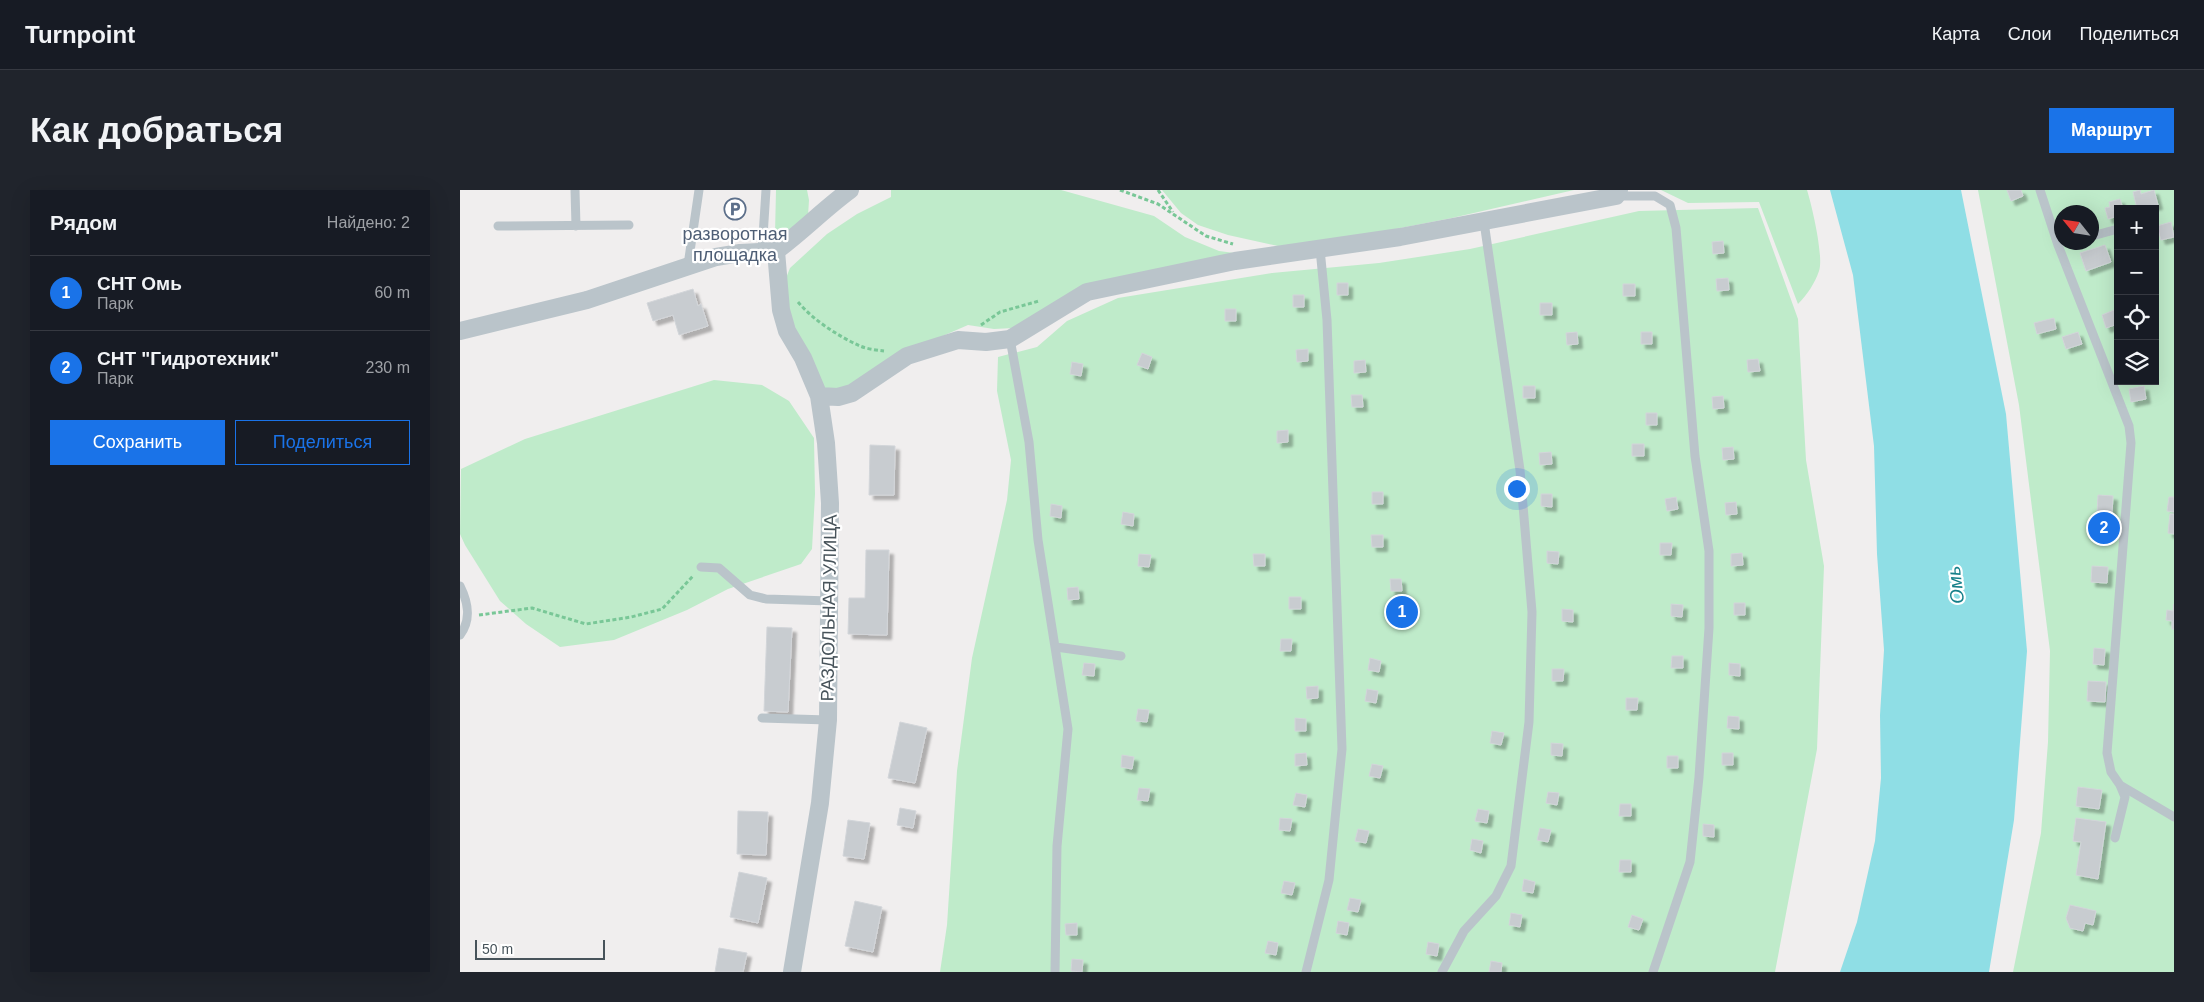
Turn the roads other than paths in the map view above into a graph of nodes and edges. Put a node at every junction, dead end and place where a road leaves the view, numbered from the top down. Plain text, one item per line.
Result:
1 (576, 190) edge
2 (699, 190) edge
3 (766, 190) edge
4 (850, 190) edge
5 (2040, 190) edge
6 (1618, 193) edge
7 (1484, 222) junction
8 (2054, 224) edge
9 (629, 225) dead end
10 (498, 226) dead end
11 (576, 226) junction
12 (2114, 230) edge
13 (2099, 234) edge
14 (1320, 249) junction
15 (2064, 250) edge
16 (769, 251) junction
17 (688, 265) junction
18 (460, 331) edge
19 (1010, 339) junction
20 (819, 396) junction
21 (701, 567) road end
22 (460, 586) edge
23 (830, 601) junction
24 (460, 635) edge
25 (1056, 647) junction
26 (1121, 656) dead end
27 (762, 718) dead end
28 (828, 720) junction
29 (2120, 785) junction
30 (2174, 817) edge
31 (2115, 838) dead end
32 (792, 972) edge
33 (1055, 972) edge
34 (1306, 972) edge
35 (1442, 972) edge
36 (1653, 972) edge

1 - 11 lane
2 - 17 lane
3 - 16 lane
4 - 16 street
5 - 8 lane
6 - 7 street
6 - 36 lane
7 - 14 street
7 - 35 lane
9 - 11 lane
10 - 11 lane
12 - 13 lane
14 - 19 street
14 - 34 lane
15 - 29 lane
16 - 17 street
16 - 20 street, РАЗДОЛЬНАЯ УЛИЦА
17 - 18 street
19 - 20 street
19 - 25 lane
20 - 23 street, РАЗДОЛЬНАЯ УЛИЦА
21 - 23 lane
22 - 24 lane
23 - 28 street, РАЗДОЛЬНАЯ УЛИЦА
25 - 26 lane
25 - 33 lane
27 - 28 lane
28 - 32 street, РАЗДОЛЬНАЯ УЛИЦА
29 - 30 lane
29 - 31 lane

